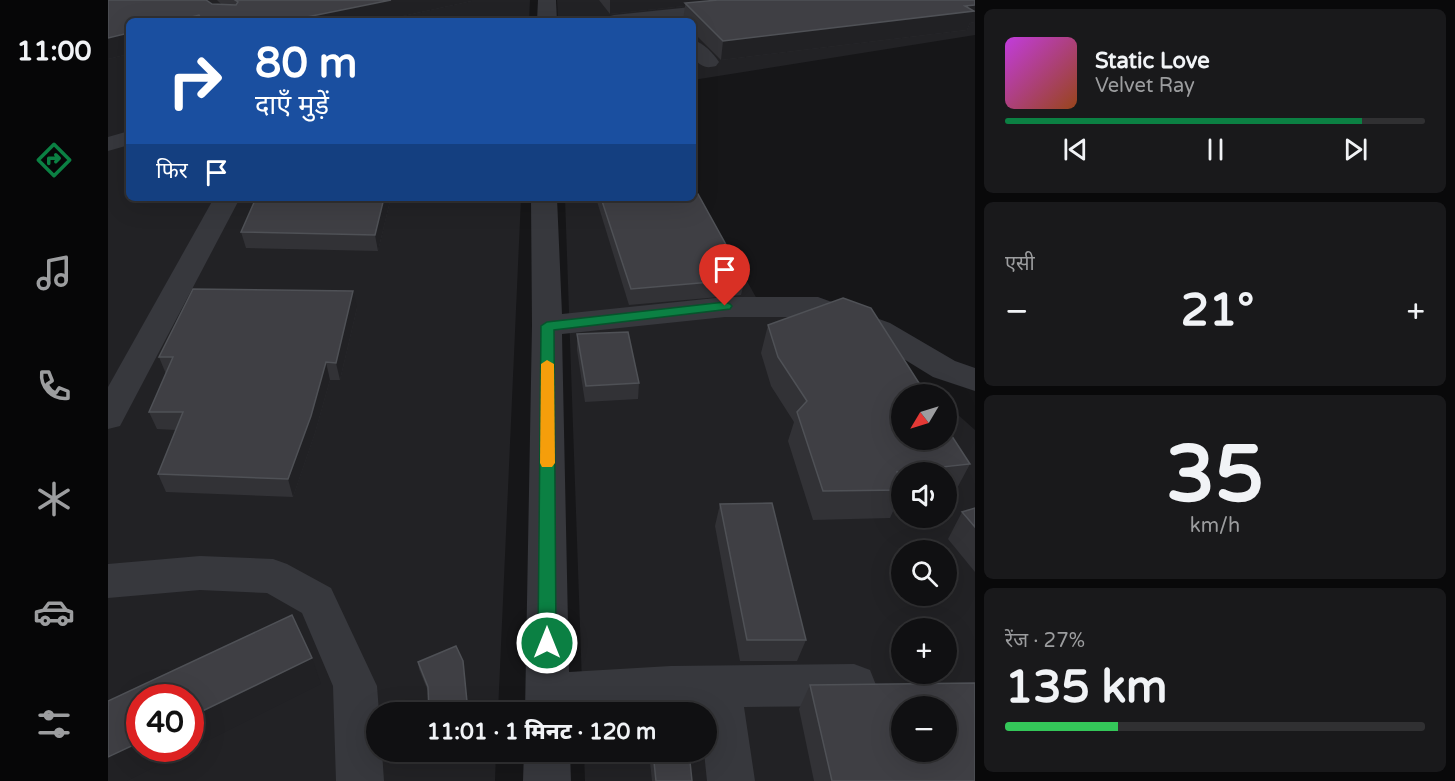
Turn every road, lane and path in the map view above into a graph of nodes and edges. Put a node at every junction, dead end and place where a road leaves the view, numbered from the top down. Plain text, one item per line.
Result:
1 (548, 0) edge
2 (813, 0) edge
3 (765, 3) edge
4 (548, 18) edge
5 (667, 18) edge
6 (696, 48) edge
7 (709, 62) dead end
8 (126, 139) edge
9 (108, 144) edge
10 (225, 201) edge
11 (544, 201) edge
12 (547, 326) junction
13 (975, 380) edge
14 (108, 417) edge
15 (108, 581) edge
16 (894, 685) edge
17 (719, 686) junction
18 (547, 702) edge
19 (557, 702) edge
20 (547, 762) edge
21 (360, 781) edge
22 (547, 781) edge
23 (731, 781) edge

1 - 4 street
2 - 3 street
3 - 5 street
6 - 7 street
8 - 9 street
10 - 14 street
11 - 12 street
12 - 13 street
12 - 18 street
15 - 21 street
16 - 17 street
17 - 19 street
17 - 23 street
20 - 22 street

